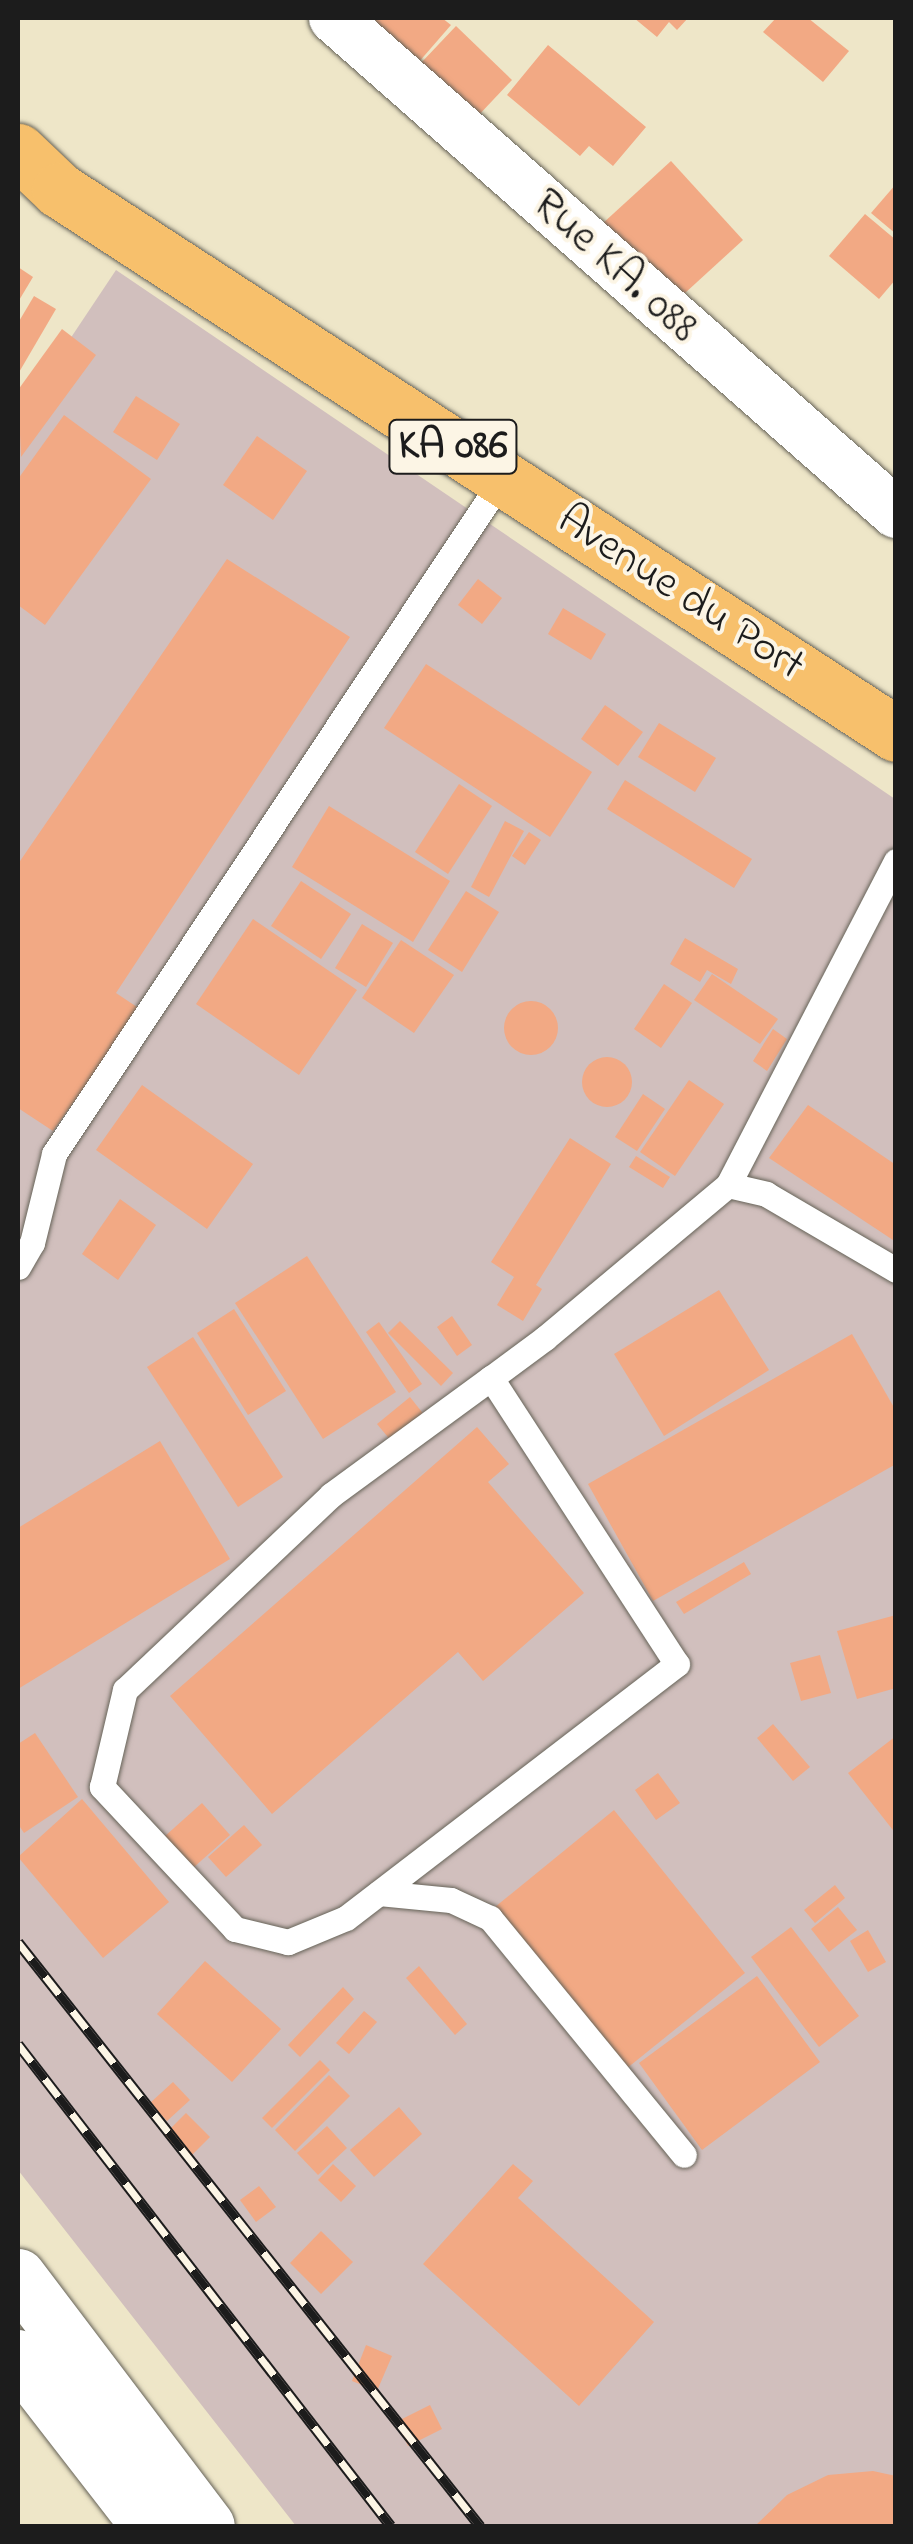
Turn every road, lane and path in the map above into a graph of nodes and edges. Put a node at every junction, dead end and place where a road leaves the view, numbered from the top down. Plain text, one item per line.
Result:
1 (334, 18) edge
2 (18, 151) edge
3 (502, 478) junction
4 (896, 513) edge
5 (896, 734) edge
6 (896, 861) edge
7 (728, 1185) junction
8 (18, 1267) edge
9 (896, 1270) edge
10 (491, 1378) junction
11 (380, 1893) junction
12 (684, 2156) dead end
13 (18, 2276) edge
14 (18, 2357) edge
15 (148, 2526) edge
16 (208, 2526) edge

1 - 4 street, Rue KA. 088
2 - 3 main road, Avenue du Port / KA 086
3 - 5 main road, Avenue du Port / KA 086
3 - 8 lane
6 - 7 lane
7 - 9 lane
7 - 10 lane
10 - 11 lane
10 - 11 lane
11 - 12 lane
13 - 16 street
14 - 15 street

